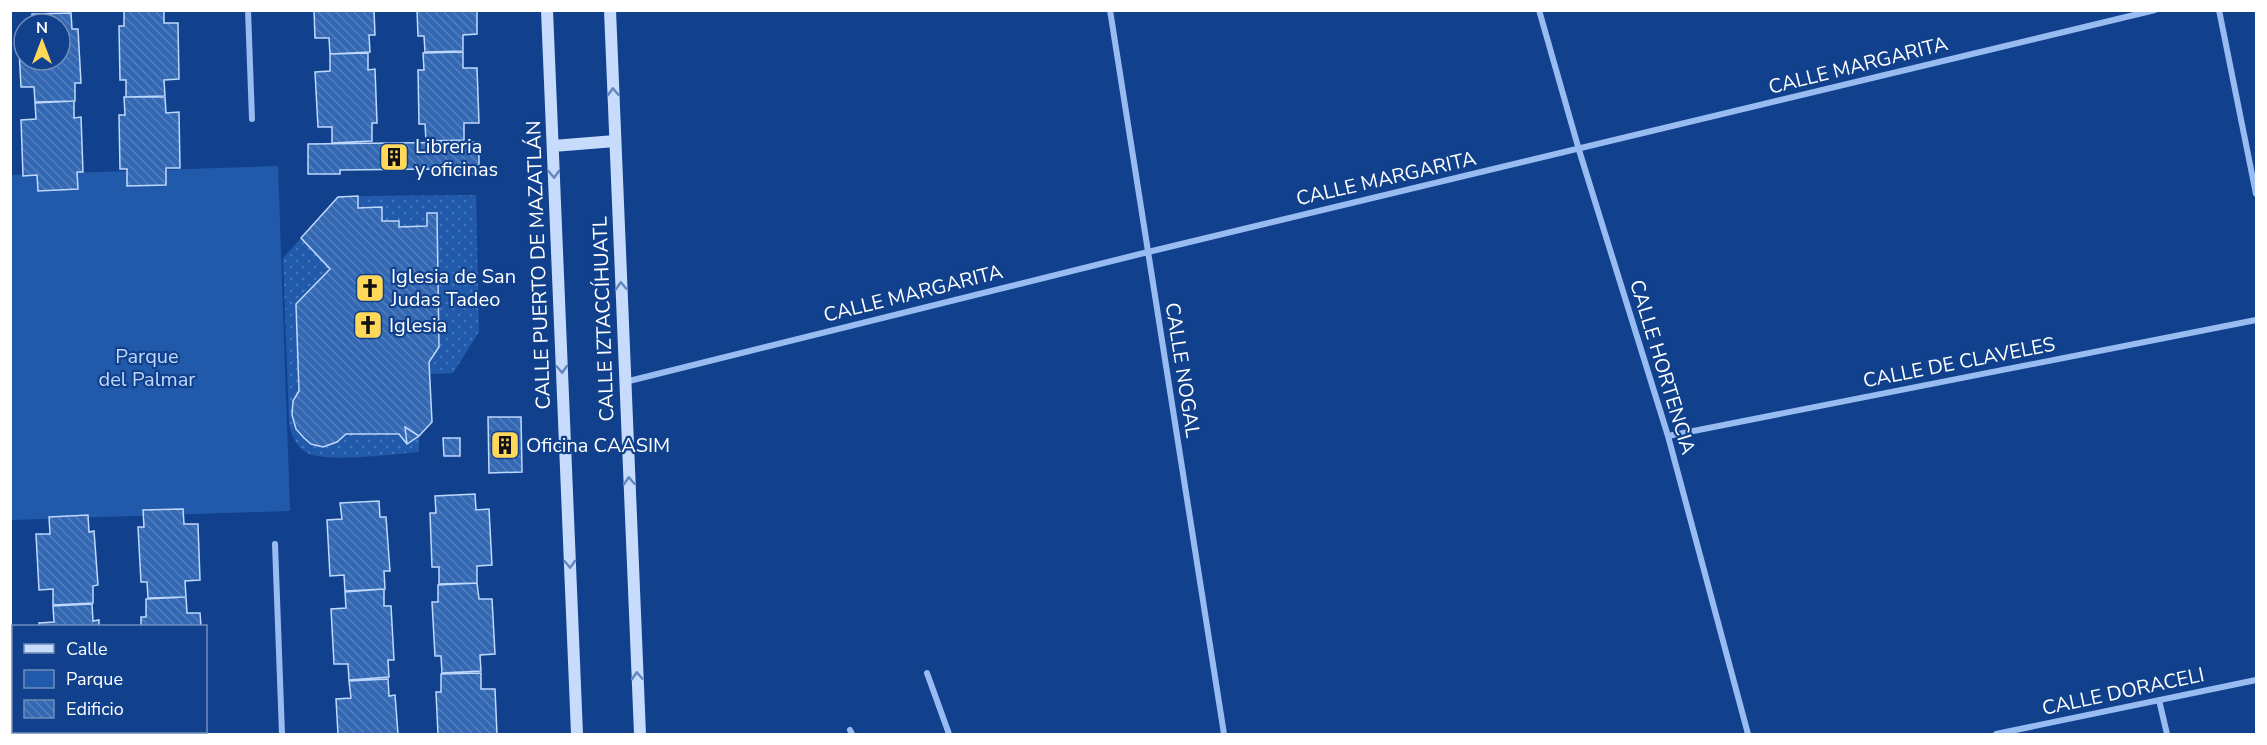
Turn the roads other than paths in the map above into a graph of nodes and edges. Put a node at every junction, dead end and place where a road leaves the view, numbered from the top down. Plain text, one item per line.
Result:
1 (248, 10) edge
2 (548, 10) edge
3 (610, 10) edge
4 (1110, 10) edge
5 (1539, 10) edge
6 (2156, 10) edge
7 (2219, 10) edge
8 (252, 119) dead end
9 (615, 141) junction
10 (553, 146) junction
11 (1579, 150) junction
12 (2256, 194) edge
13 (1148, 252) junction
14 (2256, 320) edge
15 (625, 382) junction
16 (1668, 436) junction
17 (274, 544) dead end
18 (927, 673) dead end
19 (2256, 680) edge
20 (2159, 700) junction
21 (282, 735) edge
22 (576, 735) edge
23 (640, 735) edge
24 (949, 735) edge
25 (1224, 735) edge
26 (1748, 735) edge
27 (1995, 735) edge
28 (2167, 735) edge

1 - 8 street
2 - 10 main road, CALLE PUERTO DE MAZATLÁN
9 -> 3 main road, CALLE IZTACCÍHUATL
4 - 13 street, CALLE NOGAL
5 - 11 street, CALLE HORTENCIA
6 - 11 street, CALLE MARGARITA
7 - 12 street
9 - 10 main road
15 -> 9 main road, CALLE IZTACCÍHUATL
10 -> 22 main road, CALLE PUERTO DE MAZATLÁN
11 - 13 street, CALLE MARGARITA
11 - 16 street, CALLE HORTENCIA
13 - 15 street, CALLE MARGARITA
13 - 25 street, CALLE NOGAL
14 - 16 street, CALLE DE CLAVELES
23 -> 15 main road, CALLE IZTACCÍHUATL
16 - 26 street, CALLE HORTENCIA
17 - 21 street
18 - 24 street
19 - 20 street, CALLE DORACELI
20 - 27 street, CALLE DORACELI
20 - 28 street

